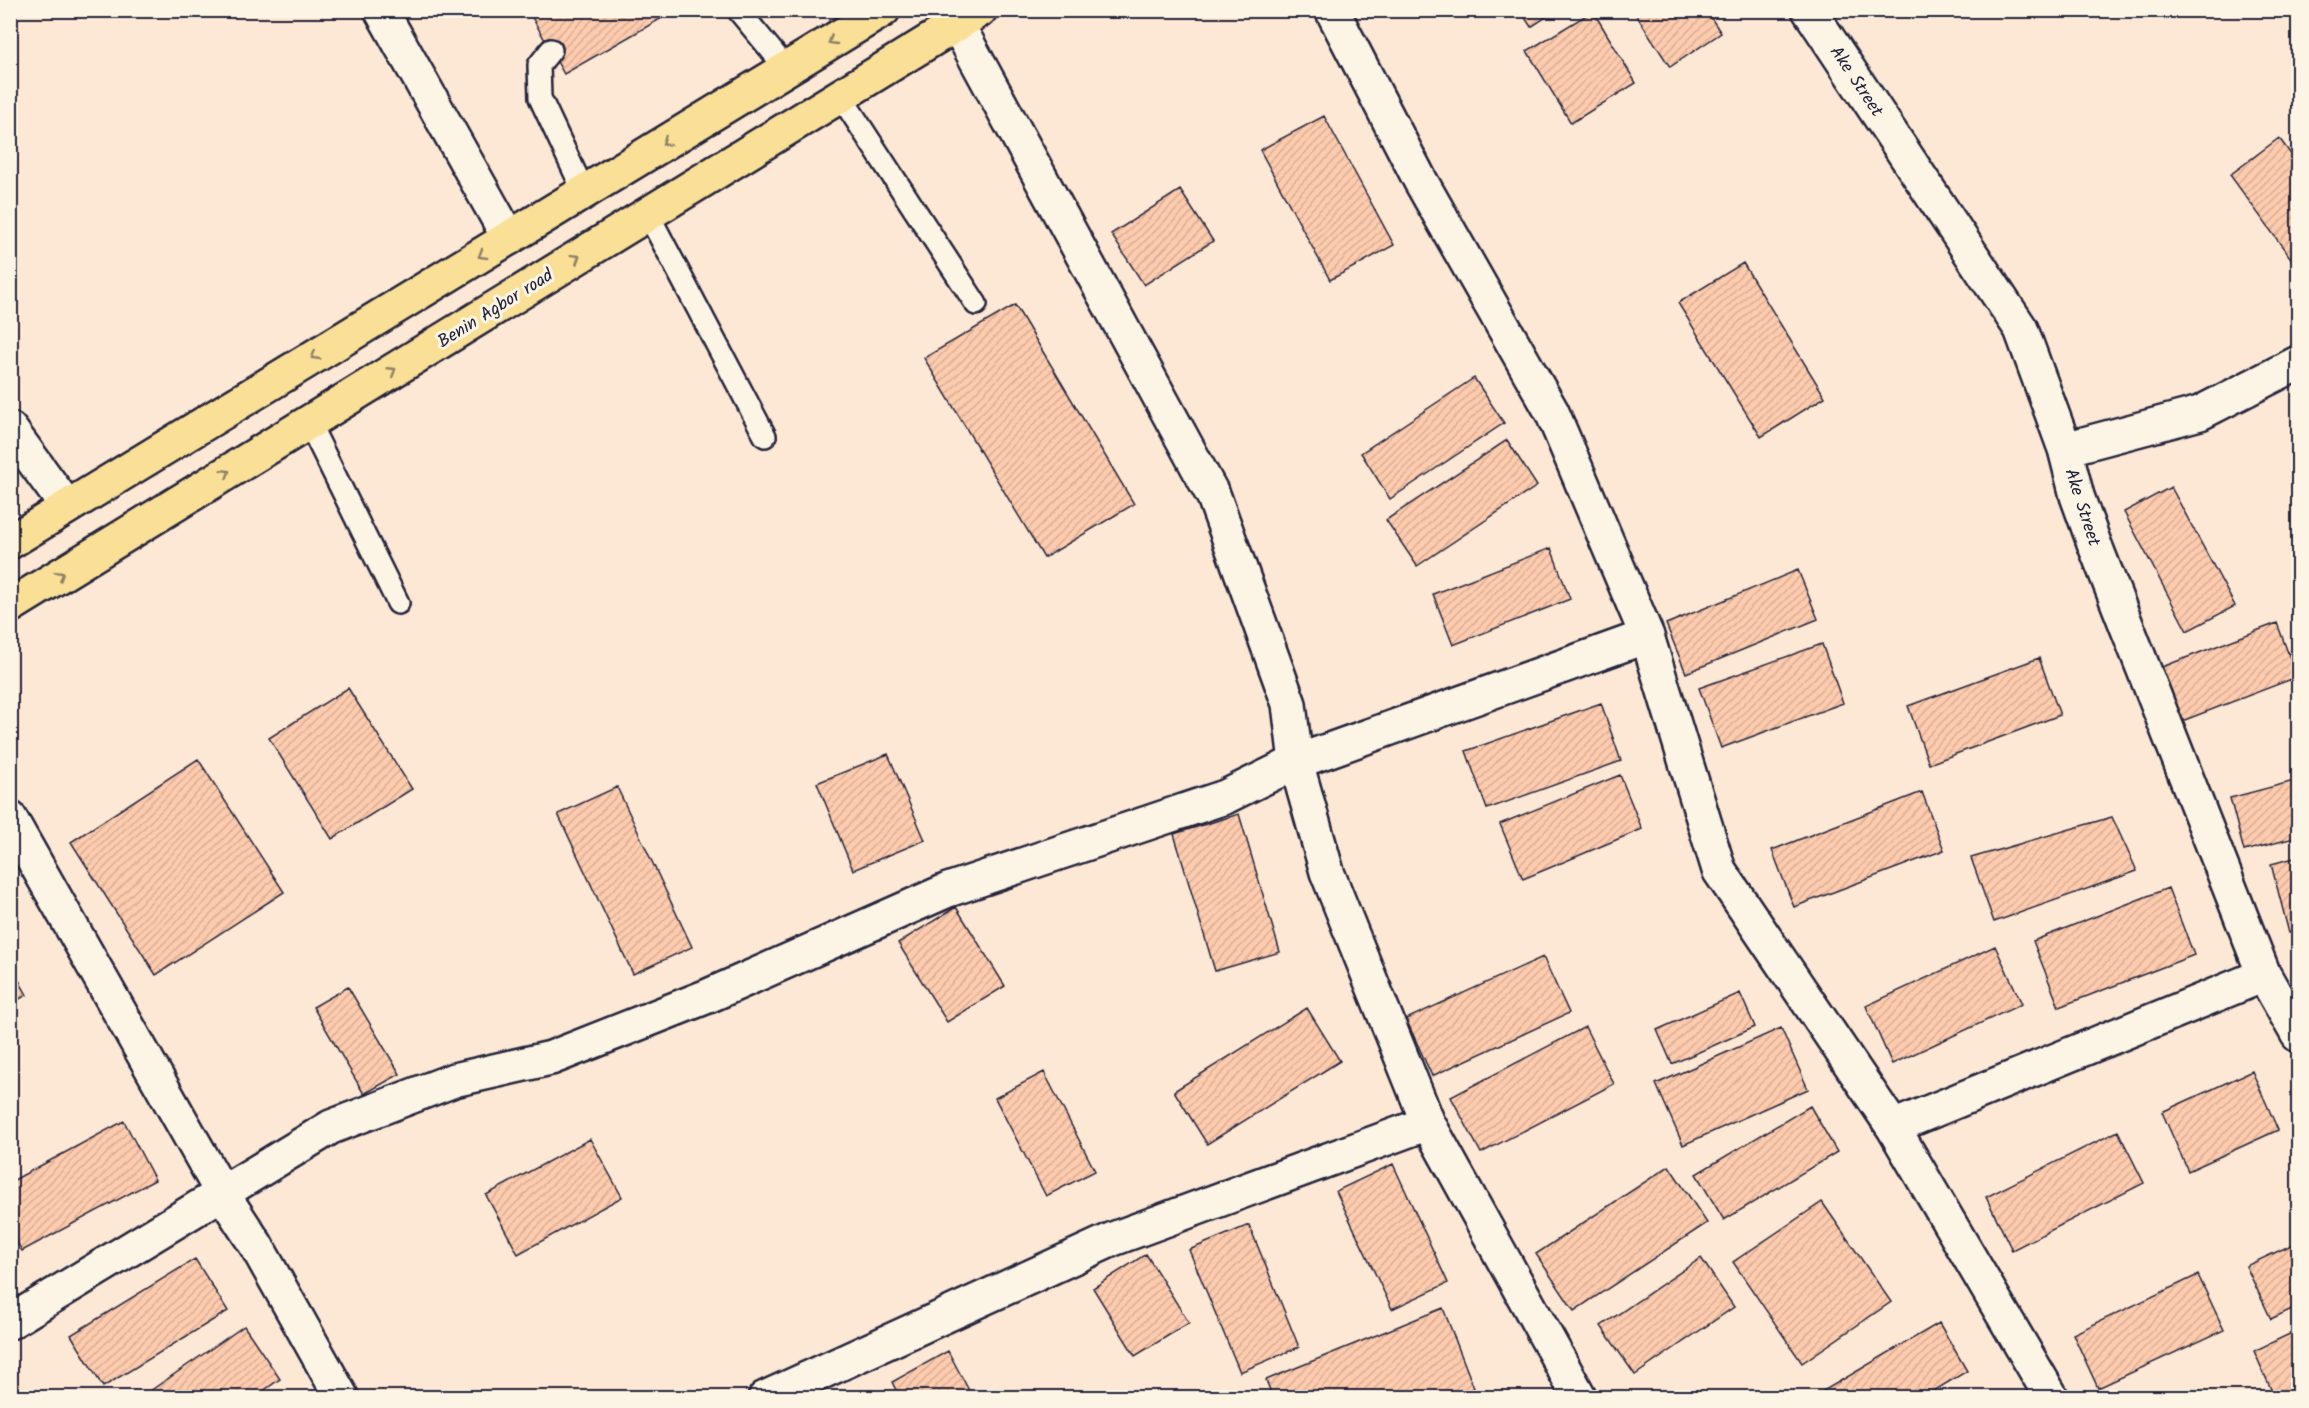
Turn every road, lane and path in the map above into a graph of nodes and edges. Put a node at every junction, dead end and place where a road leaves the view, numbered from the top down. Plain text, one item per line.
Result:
1 (381, 10) edge
2 (738, 10) edge
3 (883, 10) edge
4 (1332, 10) edge
5 (1809, 10) edge
6 (968, 17) edge
7 (551, 50) dead end
8 (786, 68) junction
9 (840, 95) junction
10 (584, 192) junction
11 (648, 213) junction
12 (509, 238) junction
13 (976, 304) dead end
14 (2298, 363) edge
15 (309, 423) junction
16 (10, 429) edge
17 (765, 436) dead end
18 (2065, 449) junction
19 (67, 507) junction
20 (10, 542) edge
21 (398, 603) dead end
22 (10, 606) edge
23 (1647, 636) junction
24 (1296, 762) junction
25 (10, 818) edge
26 (2264, 975) junction
27 (2298, 1035) edge
28 (1428, 1123) junction
29 (1893, 1127) junction
30 (222, 1192) junction
31 (10, 1322) edge
32 (342, 1398) edge
33 (765, 1398) edge
34 (1580, 1398) edge
35 (2052, 1398) edge

1 - 12 street
2 - 8 lane
3 -> 8 highway
4 - 23 street
5 - 18 street, Ake Street
6 - 9 highway, Benin Agbor road
6 - 24 street
7 - 10 lane
8 -> 10 highway
9 - 11 highway, Benin Agbor road
9 - 13 lane
10 - 12 highway
15 -> 11 highway, Benin Agbor road
11 - 17 lane
12 -> 19 highway
14 - 18 street
15 - 21 lane
22 -> 15 highway, Benin Agbor road
16 - 19 street
18 - 26 street, Ake Street
19 - 20 highway
23 - 24 street
23 - 29 street
24 - 28 street
24 - 30 street
25 - 30 street
26 - 27 street, Ake Street
26 - 29 street
28 - 33 street
28 - 34 street
29 - 35 street
30 - 31 street
30 - 32 street

